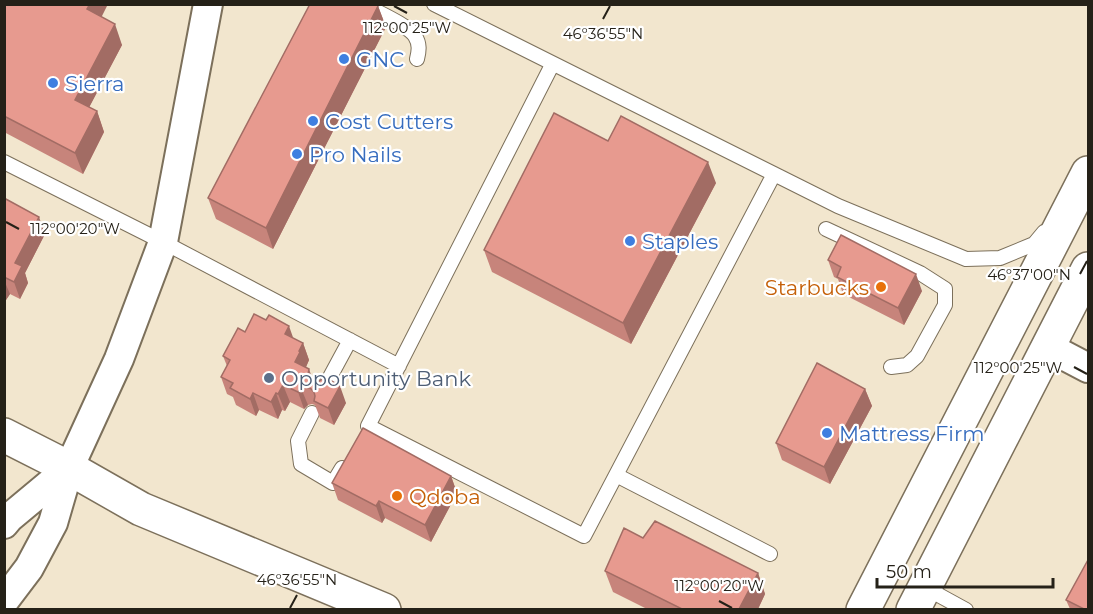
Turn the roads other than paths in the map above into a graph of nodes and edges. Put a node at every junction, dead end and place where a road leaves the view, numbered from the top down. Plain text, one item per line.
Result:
1 (208, 4) edge
2 (363, 4) edge
3 (434, 4) edge
4 (417, 59) dead end
5 (552, 65) junction
6 (4, 162) edge
7 (774, 174) junction
8 (1082, 185) edge
9 (826, 229) dead end
10 (163, 242) junction
11 (1089, 268) edge
12 (350, 340) junction
13 (1048, 347) junction
14 (399, 366) junction
15 (891, 367) dead end
16 (1089, 368) edge
17 (323, 390) edge
18 (312, 413) edge
19 (4, 435) edge
20 (350, 454) edge
21 (69, 468) junction
22 (616, 475) junction
23 (4, 524) edge
24 (770, 554) dead end
25 (919, 598) edge
26 (4, 601) edge
27 (370, 606) edge
28 (863, 609) edge
29 (966, 609) edge

1 - 10 street
2 - 4 lane
3 - 5 lane
5 - 7 lane
5 - 14 lane
6 - 10 lane
7 - 8 lane
7 - 22 lane
8 - 28 main road
9 - 15 lane
10 - 12 lane
10 - 21 street
11 - 13 main road
12 - 14 lane
12 - 17 lane
13 - 16 street
13 - 25 main road
14 - 22 lane
18 - 20 lane
19 - 21 main road
21 - 23 street
21 - 26 street
21 - 27 main road
22 - 24 lane
25 - 29 lane

